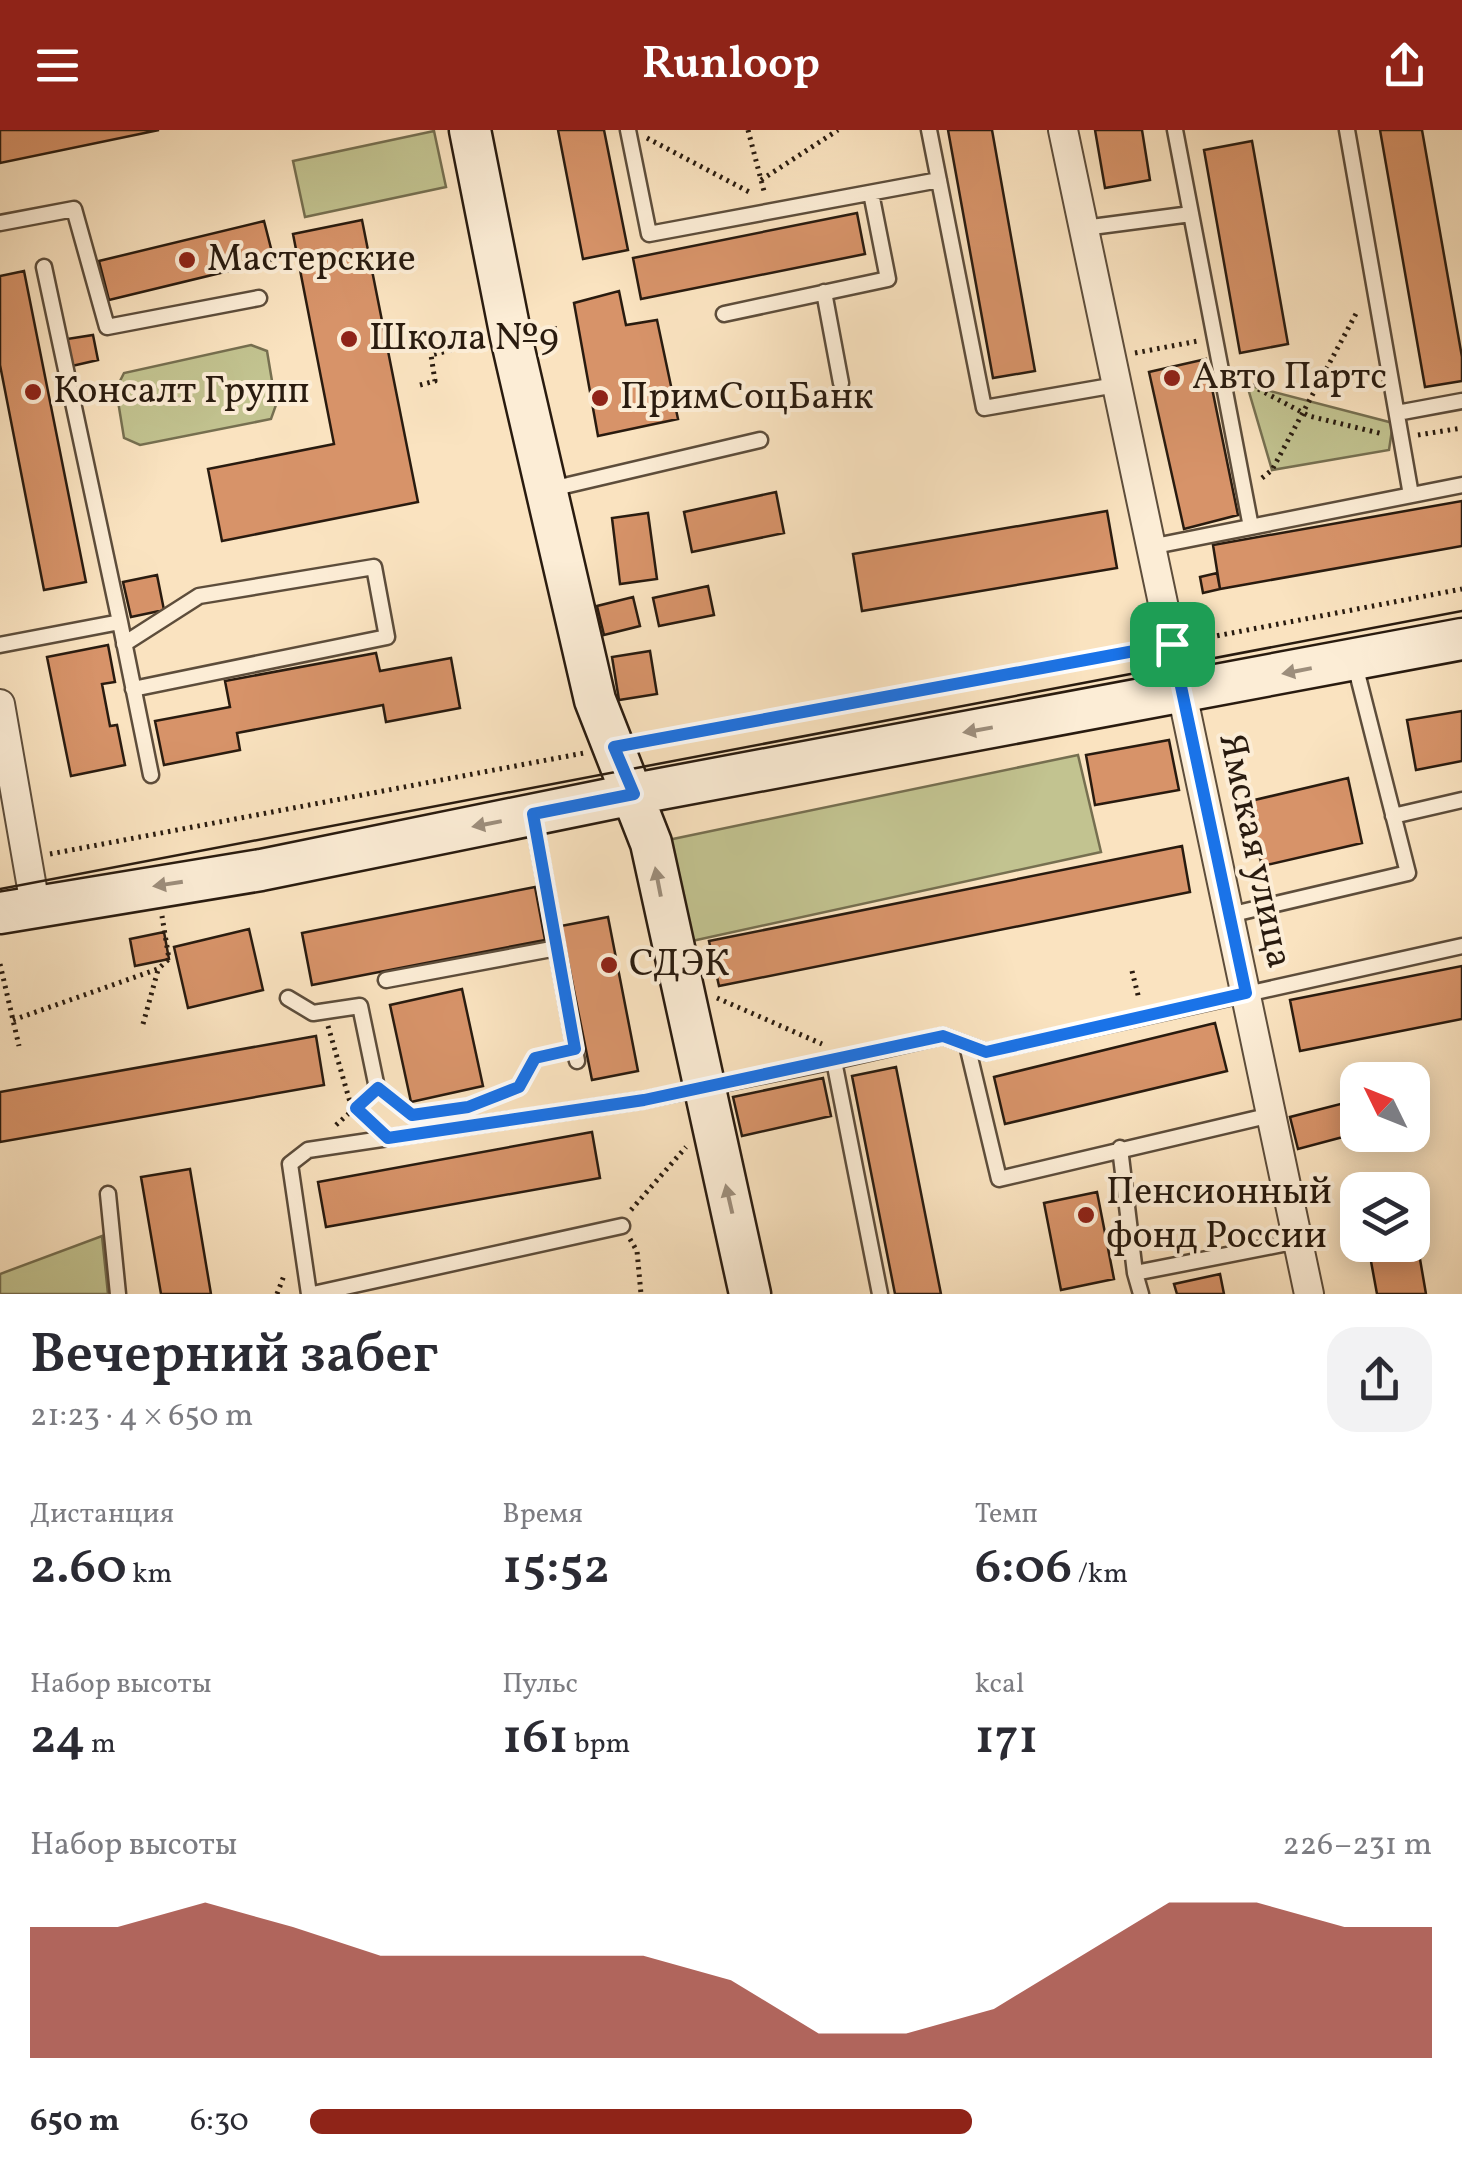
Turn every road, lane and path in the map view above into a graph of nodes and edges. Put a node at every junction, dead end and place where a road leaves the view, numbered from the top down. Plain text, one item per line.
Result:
1 (470, 130) edge
2 (630, 130) edge
3 (748, 130) edge
4 (838, 130) edge
5 (929, 130) edge
6 (1063, 130) edge
7 (1174, 130) edge
8 (1347, 130) edge
9 (761, 180) junction
10 (939, 180) junction
11 (871, 193) junction
12 (1191, 214) junction
13 (0, 224) edge
14 (1084, 228) junction
15 (44, 267) dead end
16 (1374, 280) junction
17 (824, 292) junction
18 (260, 298) dead end
19 (724, 314) dead end
20 (1216, 337) junction
21 (1128, 354) dead end
22 (841, 383) dead end
23 (1116, 384) junction
24 (1462, 401) edge
25 (1303, 413) junction
26 (1397, 413) junction
27 (1462, 428) edge
28 (1401, 438) junction
29 (760, 440) dead end
30 (1462, 484) edge
31 (546, 490) junction
32 (1244, 492) junction
33 (1411, 495) junction
34 (1251, 527) junction
35 (1150, 547) junction
36 (1462, 589) edge
37 (120, 622) junction
38 (1462, 639) edge
39 (124, 644) junction
40 (1172, 644) junction
41 (0, 645) edge
42 (1354, 660) junction
43 (133, 689) junction
44 (1182, 693) junction
45 (0, 704) edge
46 (614, 747) junction
47 (7, 772) edge
48 (151, 775) dead end
49 (634, 794) junction
50 (1462, 800) edge
51 (533, 814) junction
52 (1393, 816) junction
53 (28, 858) junction
54 (17, 909) edge
55 (162, 916) dead end
56 (1229, 916) junction
57 (1462, 946) edge
58 (557, 948) junction
59 (0, 964) edge
60 (158, 968) junction
61 (1132, 971) dead end
62 (386, 980) dead end
63 (1246, 993) junction
64 (708, 994) dead end
65 (288, 998) dead end
66 (323, 1011) junction
67 (1144, 1016) junction
68 (13, 1020) junction
69 (142, 1024) dead end
70 (967, 1045) junction
71 (19, 1046) dead end
72 (576, 1055) joint
73 (852, 1057) junction
74 (834, 1061) junction
75 (703, 1087) junction
76 (378, 1088) junction
77 (468, 1107) dead end
78 (356, 1108) junction
79 (430, 1112) dead end
80 (1271, 1115) junction
81 (388, 1138) junction
82 (690, 1142) dead end
83 (1120, 1148) junction
84 (308, 1150) junction
85 (108, 1194) dead end
86 (619, 1227) junction
87 (1298, 1241) junction
88 (1135, 1273) junction
89 (640, 1293) edge
90 (118, 1294) edge
91 (311, 1294) edge
92 (750, 1294) edge
93 (880, 1294) edge
94 (1141, 1294) edge
95 (1308, 1294) edge

1 - 31 main road
2 - 9 path
2 - 11 lane
3 - 9 path
4 - 9 path
5 - 10 lane
6 - 14 street, Ямская улица
7 - 12 lane
8 - 16 lane
10 - 11 lane
10 - 23 lane
11 - 17 lane
12 - 14 lane
12 - 20 lane
13 - 18 lane
14 - 23 street, Ямская улица
15 - 37 lane
16 - 25 path
16 - 26 lane
17 - 19 lane
17 - 22 lane
20 - 21 path
20 - 25 path
20 - 32 lane
23 - 35 street, Ямская улица
24 - 26 lane
25 - 28 path
25 - 32 path
26 - 28 lane
27 - 28 path
28 - 33 lane
29 - 31 lane
30 - 33 lane
31 - 46 main road
32 - 34 lane
33 - 34 lane
34 - 35 lane
35 - 40 street, Ямская улица
36 - 40 path
37 - 39 lane
37 - 41 lane
38 - 42 main road
39 - 43 lane
39 - 43 lane
40 - 44 street, Ямская улица
40 - 46 path
42 -> 44 main road
42 - 52 lane
43 - 48 lane
44 -> 49 main road
44 - 56 street, Ямская улица
45 - 47 street
46 - 49 main road
46 - 53 path
47 - 53 street
49 - 51 main road
75 -> 49 main road
50 - 52 lane
51 -> 54 main road
51 - 58 lane
52 - 56 lane
53 - 54 street
55 - 60 path
56 - 63 street, Ямская улица
57 - 63 lane
58 - 62 lane
58 - 72 lane
59 - 68 path
60 - 68 path
60 - 69 path
61 - 67 path
63 - 67 lane
63 - 80 street, Ямская улица
64 - 73 path
65 - 66 lane
66 - 76 lane
66 - 78 path
67 - 70 lane
68 - 71 path
70 - 73 lane
70 - 83 lane
72 - 77 path
73 - 74 lane
74 - 75 lane
74 - 93 lane
75 - 81 lane
92 -> 75 main road
76 - 78 path
76 - 79 path
78 - 81 path
78 - 84 path
80 - 83 lane
80 - 87 street, Ямская улица
81 - 84 lane
82 - 86 path
83 - 88 lane
84 - 91 lane
85 - 90 lane
86 - 89 path
86 - 91 lane
87 - 88 lane
87 - 95 street, Ямская улица
88 - 94 lane

